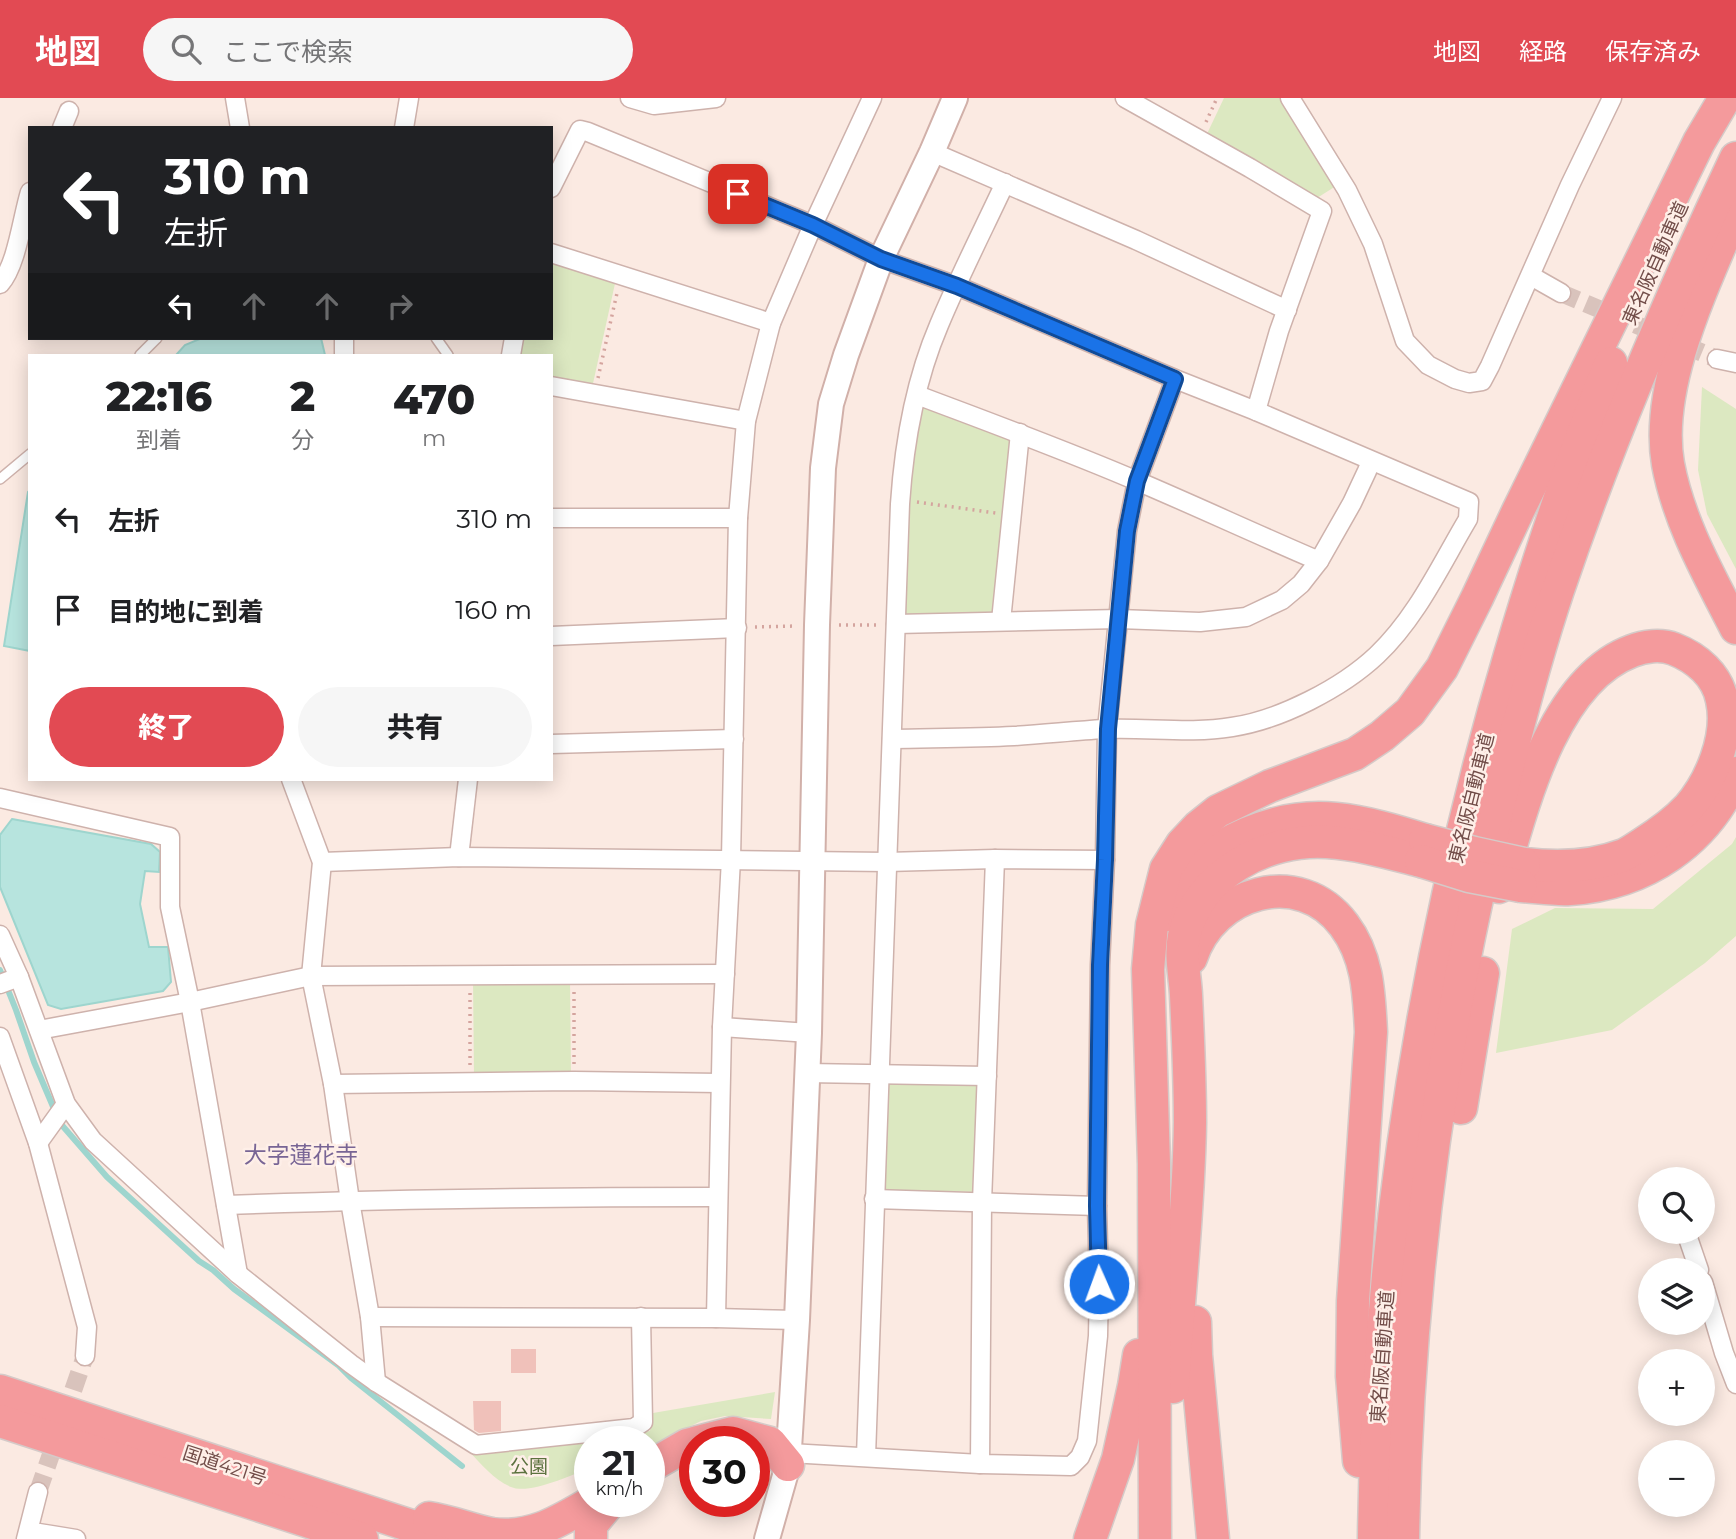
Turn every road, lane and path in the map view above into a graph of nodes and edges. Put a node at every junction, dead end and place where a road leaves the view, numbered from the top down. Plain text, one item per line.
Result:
1 (235, 98) edge
2 (409, 98) edge
3 (630, 98) edge
4 (716, 98) edge
5 (872, 98) edge
6 (1125, 98) edge
7 (1217, 98) edge
8 (1290, 98) edge
9 (1726, 98) edge
10 (1733, 98) edge
11 (1609, 99) edge
12 (950, 100) edge
13 (240, 126) edge
14 (404, 126) edge
15 (1198, 140) junction
16 (932, 152) junction
17 (1736, 158) edge
18 (1005, 183) junction
19 (553, 184) edge
20 (1347, 190) junction
21 (28, 200) edge
22 (1736, 208) edge
23 (1322, 211) junction
24 (813, 225) junction
25 (553, 254) edge
26 (881, 259) junction
27 (621, 275) junction
28 (1531, 275) junction
29 (0, 284) edge
30 (957, 286) junction
31 (1561, 293) tunnel mouth
32 (1287, 310) junction
33 (771, 323) junction
34 (155, 340) edge
35 (141, 354) edge
36 (1717, 359) tunnel mouth
37 (1736, 363) edge
38 (1175, 379) junction
39 (553, 386) edge
40 (594, 394) junction
41 (917, 395) junction
42 (1256, 411) junction
43 (746, 421) junction
44 (1020, 433) junction
45 (28, 456) edge
46 (1371, 461) junction
47 (0, 479) edge
48 (1137, 481) junction
49 (901, 499) junction
50 (1012, 515) junction
51 (553, 518) edge
52 (738, 518) junction
53 (1320, 561) junction
54 (1119, 619) junction
55 (1001, 621) junction
56 (896, 624) junction
57 (817, 625) junction
58 (737, 628) junction
59 (1736, 628) edge
60 (553, 636) edge
61 (1108, 729) junction
62 (734, 739) junction
63 (892, 739) junction
64 (553, 744) edge
65 (1736, 774) edge
66 (292, 781) edge
67 (468, 781) edge
68 (0, 798) edge
69 (1423, 850) junction
70 (458, 857) junction
71 (731, 859) junction
72 (995, 859) junction
73 (1105, 860) junction
74 (813, 861) junction
75 (322, 862) junction
76 (887, 862) junction
77 (1523, 875) junction
78 (0, 935) edge
79 (1148, 969) junction
80 (470, 974) junction
81 (574, 974) junction
82 (725, 974) junction
83 (311, 976) junction
84 (19, 977) junction
85 (0, 984) edge
86 (1186, 990) junction
87 (190, 1002) junction
88 (722, 1027) junction
89 (39, 1030) junction
90 (809, 1033) junction
91 (0, 1037) edge
92 (807, 1073) junction
93 (879, 1075) junction
94 (987, 1076) junction
95 (574, 1081) junction
96 (470, 1082) junction
97 (720, 1083) junction
98 (333, 1084) junction
99 (66, 1104) junction
100 (38, 1143) junction
101 (1154, 1164) junction
102 (1188, 1170) junction
103 (718, 1197) junction
104 (874, 1199) junction
105 (350, 1200) junction
106 (982, 1202) junction
107 (226, 1205) junction
108 (1097, 1206) junction
109 (238, 1274) junction
110 (370, 1317) junction
111 (641, 1317) junction
112 (716, 1318) junction
113 (797, 1320) junction
114 (1715, 1323) edge
115 (85, 1356) tunnel mouth
116 (376, 1382) junction
117 (1736, 1384) edge
118 (0, 1391) edge
119 (0, 1421) edge
120 (1408, 1425) junction
121 (770, 1443) edge
122 (866, 1456) junction
123 (789, 1459) junction
124 (980, 1464) junction
125 (38, 1492) tunnel mouth
126 (1104, 1504) junction
127 (574, 1512) edge
128 (598, 1517) edge
129 (363, 1525) edge
130 (27, 1539) edge
131 (76, 1539) edge
132 (451, 1539) edge
133 (591, 1539) edge
134 (767, 1539) edge
135 (1090, 1539) edge
136 (1101, 1539) edge
137 (1155, 1539) edge
138 (1174, 1539) edge
139 (1213, 1539) edge
140 (1367, 1539) edge
141 (1374, 1539) edge
142 (1403, 1539) edge

1 - 13 street
2 - 14 street
3 - 4 street
5 - 24 street
6 - 15 street
7 - 15 path
8 - 20 street
9 - 79 highway
10 - 141 highway, 東名阪自動車道
11 - 28 street
12 - 16 street
15 - 23 street
16 - 18 street
16 - 26 street
17 - 120 highway, 東名阪自動車道
18 - 30 street
18 - 32 street
19 - 24 street
20 - 23 street
20 - 28 street
21 - 29 street
22 - 59 highway
23 - 32 street
24 - 26 street
24 - 33 street
25 - 27 street
26 - 30 street
26 - 57 street
27 - 33 street
27 - 40 path
28 - 31 street
30 - 38 street
30 - 41 street
32 - 42 street
33 - 43 street
34 - 35 lane
36 - 37 street
38 - 42 street
38 - 48 street
39 - 40 street
40 - 43 street
41 - 44 street
41 - 49 street
42 - 46 street
43 - 52 street
44 - 48 street
44 - 50 street
45 - 47 lane
46 - 53 street
46 - 61 street
48 - 53 street
48 - 54 street
49 - 50 path
49 - 56 street
50 - 55 street
51 - 52 street
52 - 58 street
53 - 54 street
54 - 55 street
54 - 61 street
55 - 56 street
56 - 57 path
56 - 63 street
57 - 58 path
57 - 74 street
58 - 60 street
58 - 62 street
61 - 63 street
61 - 73 street
62 - 64 street
62 - 71 street
63 - 76 street
65 - 77 highway
66 - 75 street
67 - 70 street
68 - 87 street
69 - 77 highway, bridge
69 - 79 highway
69 - 86 highway
70 - 71 street
70 - 75 street
71 - 74 street
71 - 82 street
72 - 73 street
72 - 76 street
72 - 94 street
73 - 108 street
74 - 76 street
74 - 90 street
75 - 83 street
76 - 93 street
77 - 120 highway
78 - 84 street
79 - 101 highway
80 - 81 street
80 - 83 street
80 - 96 path
81 - 82 street
81 - 95 path
82 - 88 street
83 - 87 street
83 - 98 street
84 - 85 street
84 - 89 street
86 - 102 highway
86 - 140 highway
87 - 89 street
87 - 107 street
88 - 90 street
88 - 97 street
89 - 99 street
90 - 92 street
91 - 100 street
92 - 93 street
92 - 113 street
93 - 94 street
93 - 104 street
94 - 106 street
95 - 96 street
95 - 97 street
96 - 98 street
97 - 103 street
98 - 105 street
99 - 100 street
99 - 109 street
100 - 115 street
101 - 126 highway
101 - 137 highway
102 - 138 highway
102 - 139 highway
103 - 105 street
103 - 112 street
104 - 106 street
104 - 122 street
105 - 107 street
105 - 110 street
106 - 108 street
106 - 124 street
107 - 109 street
108 - 124 street
109 - 116 street
110 - 111 street
110 - 116 street
111 - 112 street
111 - 116 street
112 - 113 street
113 - 123 street
114 - 117 street
118 - 129 highway, 国道421号
119 - 129 highway, 国道421号
120 - 142 highway, 東名阪自動車道
121 - 123 highway
122 - 123 street
122 - 124 street
123 - 134 street
125 - 130 street
126 - 135 highway
126 - 136 highway
127 - 129 highway
128 - 133 highway
129 - 132 highway, 国道421号
130 - 131 street

